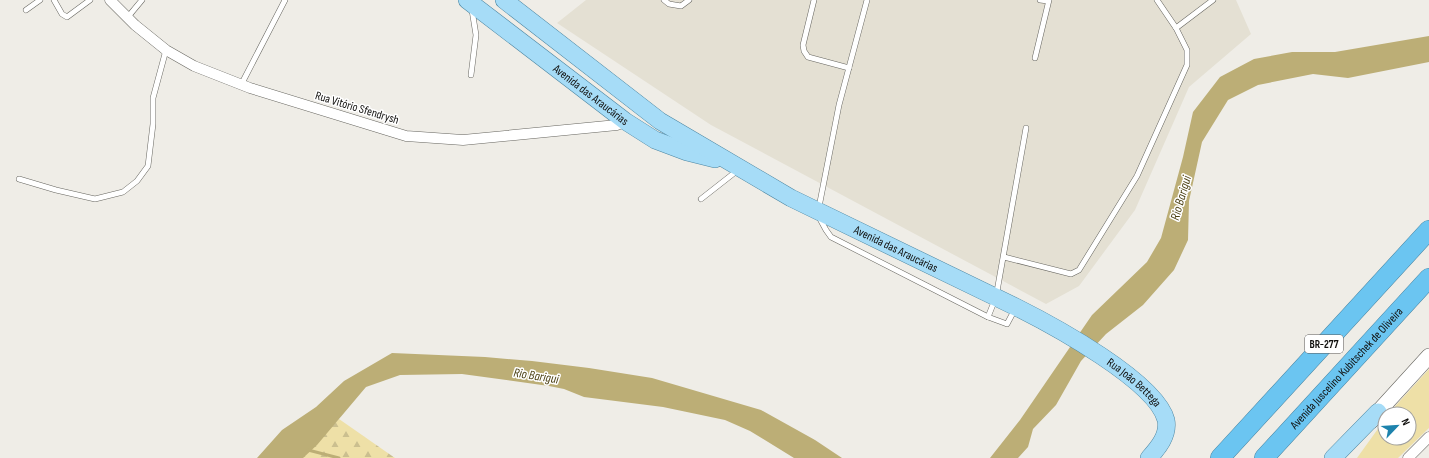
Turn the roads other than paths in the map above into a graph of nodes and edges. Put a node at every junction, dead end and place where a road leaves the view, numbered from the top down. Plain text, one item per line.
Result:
1 (40, 0) edge
2 (54, 0) edge
3 (90, 0) edge
4 (110, 0) edge
5 (142, 0) edge
6 (285, 0) edge
7 (504, 0) edge
8 (664, 0) edge
9 (690, 0) edge
10 (814, 0) edge
11 (867, 0) edge
12 (1040, 0) edge
13 (1157, 0) edge
14 (1213, 0) edge
15 (470, 1) edge
16 (1049, 1) edge
17 (26, 10) dead end
18 (128, 18) junction
19 (1176, 28) junction
20 (166, 50) junction
21 (1035, 58) dead end
22 (849, 68) junction
23 (471, 74) dead end
24 (241, 85) junction
25 (660, 121) junction
26 (625, 122) junction
27 (1026, 128) dead end
28 (735, 165) junction
29 (19, 179) dead end
30 (701, 198) dead end
31 (818, 212) junction
32 (1429, 230) edge
33 (1004, 257) junction
34 (1429, 278) edge
35 (996, 297) junction
36 (1016, 307) junction
37 (988, 317) junction
38 (1064, 333) joint
39 (1429, 356) edge
40 (1383, 406) edge
41 (1377, 413) edge
42 (1377, 413) edge
43 (1429, 437) edge
44 (1149, 458) edge
45 (1220, 458) edge
46 (1264, 458) edge
47 (1333, 458) edge
48 (1344, 458) edge
49 (1408, 458) edge

1 - 17 lane
2 - 3 lane
4 - 18 street, Rua Vitório Sfendrysh
5 - 18 lane
6 - 24 lane
7 - 25 main road, Avenida das Araucárias
8 - 9 lane
10 - 22 lane
11 - 22 lane
12 - 16 lane
13 - 19 lane
14 - 19 lane
15 - 23 lane
15 - 26 main road, Avenida das Araucárias
16 - 21 lane
18 - 20 street, Rua Vitório Sfendrysh
19 - 33 lane
20 - 24 street, Rua Vitório Sfendrysh
20 - 29 lane
22 - 31 lane
24 - 26 street, Rua Vitório Sfendrysh
25 - 26 main road
25 - 28 main road, Avenida das Araucárias
26 - 28 main road, Avenida das Araucárias
27 - 33 lane
28 - 30 lane
28 - 31 main road, Avenida das Araucárias
31 - 35 main road, Avenida das Araucárias
31 - 37 lane
32 - 45 highway, BR-277
33 - 35 lane
34 - 46 highway, Avenida Juscelino Kubitschek de Oliveira / BR-277
35 - 36 main road, Avenida das Araucárias
35 - 37 lane
36 - 37 lane
36 - 38 main road, Avenida das Araucárias
38 - 44 main road, Rua João Bettega
39 - 40 main road
41 - 47 main road
42 - 48 main road
43 - 49 street

